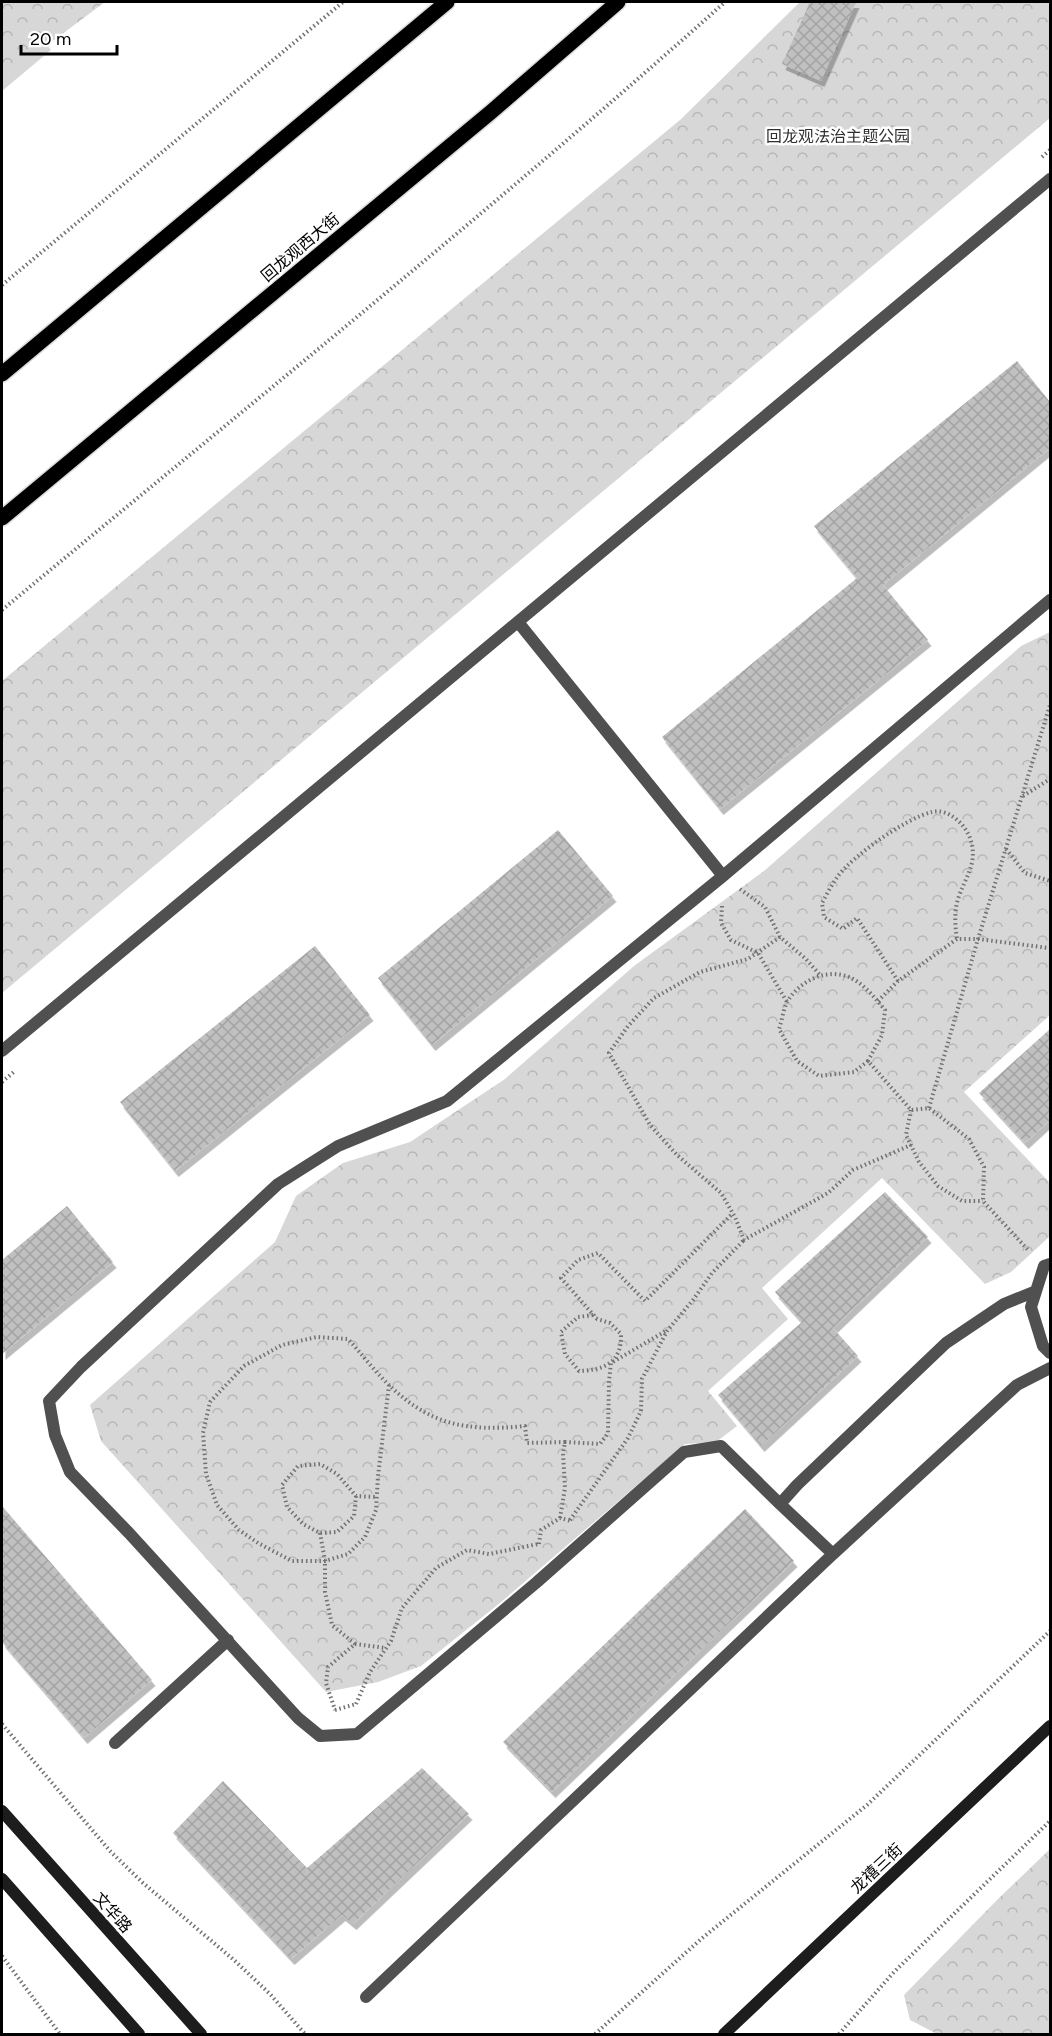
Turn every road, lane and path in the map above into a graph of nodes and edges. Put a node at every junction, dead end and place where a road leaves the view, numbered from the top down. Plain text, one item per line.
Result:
1 (343, 2) edge
2 (447, 2) edge
3 (618, 2) edge
4 (725, 2) edge
5 (1050, 179) edge
6 (2, 285) edge
7 (2, 374) edge
8 (2, 518) edge
9 (1050, 600) edge
10 (2, 610) edge
11 (518, 622) junction
12 (1050, 705) edge
13 (1050, 780) edge
14 (1022, 796) junction
15 (1006, 849) junction
16 (723, 876) junction
17 (1050, 881) edge
18 (780, 937) junction
19 (957, 939) junction
20 (978, 939) junction
21 (1049, 948) dead end
22 (758, 953) junction
23 (820, 975) junction
24 (898, 981) junction
25 (878, 1001) junction
26 (787, 1002) junction
27 (2, 1051) edge
28 (868, 1061) junction
29 (929, 1108) junction
30 (911, 1110) junction
31 (911, 1145) junction
32 (982, 1201) junction
33 (733, 1213) junction
34 (744, 1240) junction
35 (1047, 1265) edge
36 (1036, 1291) junction
37 (593, 1315) junction
38 (667, 1331) junction
39 (1050, 1353) edge
40 (611, 1363) junction
41 (1050, 1368) edge
42 (389, 1385) junction
43 (565, 1442) junction
44 (356, 1496) junction
45 (377, 1497) junction
46 (780, 1504) junction
47 (560, 1518) dead end
48 (570, 1520) dead end
49 (320, 1533) junction
50 (538, 1545) dead end
51 (833, 1554) junction
52 (325, 1561) junction
53 (1050, 1631) edge
54 (228, 1641) junction
55 (355, 1644) junction
56 (386, 1648) junction
57 (356, 1704) dead end
58 (335, 1710) dead end
59 (2, 1724) edge
60 (1050, 1726) edge
61 (115, 1743) dead end
62 (2, 1811) edge
63 (1050, 1821) edge
64 (2, 1879) edge
65 (2, 1956) edge
66 (366, 1997) dead end
67 (60, 2034) edge
68 (139, 2034) edge
69 (201, 2034) edge
70 (305, 2034) edge
71 (595, 2034) edge
72 (724, 2034) edge
73 (840, 2034) edge

1 - 6 path
2 - 7 main road
3 - 8 main road, 回龙观西大街
4 - 10 path
5 - 11 street
9 - 16 street
11 - 16 street
11 - 27 street
12 - 14 path
13 - 14 path
14 - 15 path
15 - 17 path
15 - 20 path
16 - 18 path
16 - 22 path
16 - 54 street
18 - 22 path
18 - 23 path
19 - 20 path
19 - 24 path
19 - 24 path
20 - 21 path
20 - 29 path
22 - 26 path
22 - 33 path
23 - 25 path
23 - 26 path
24 - 25 path
25 - 28 path
26 - 28 path
28 - 30 path
29 - 30 path
29 - 32 path
30 - 31 path
31 - 32 path
31 - 34 path
32 - 35 path
33 - 34 path
33 - 37 path
34 - 38 path
35 - 36 street
36 - 39 street
36 - 46 street
37 - 40 path
37 - 40 path
38 - 40 path
38 - 48 path
40 - 43 path
41 - 51 street
42 - 43 path
42 - 45 path
42 - 52 path
43 - 47 path
44 - 45 path
44 - 49 path
44 - 49 path
45 - 52 path
46 - 51 street
46 - 54 street
49 - 52 path
50 - 56 path
51 - 66 street
52 - 55 path
53 - 71 path
54 - 61 street
55 - 56 path
55 - 58 path
56 - 57 path
59 - 70 path
60 - 72 street, 龙禧三街
62 - 69 street, 文华路
63 - 73 path
64 - 68 street
65 - 67 path

